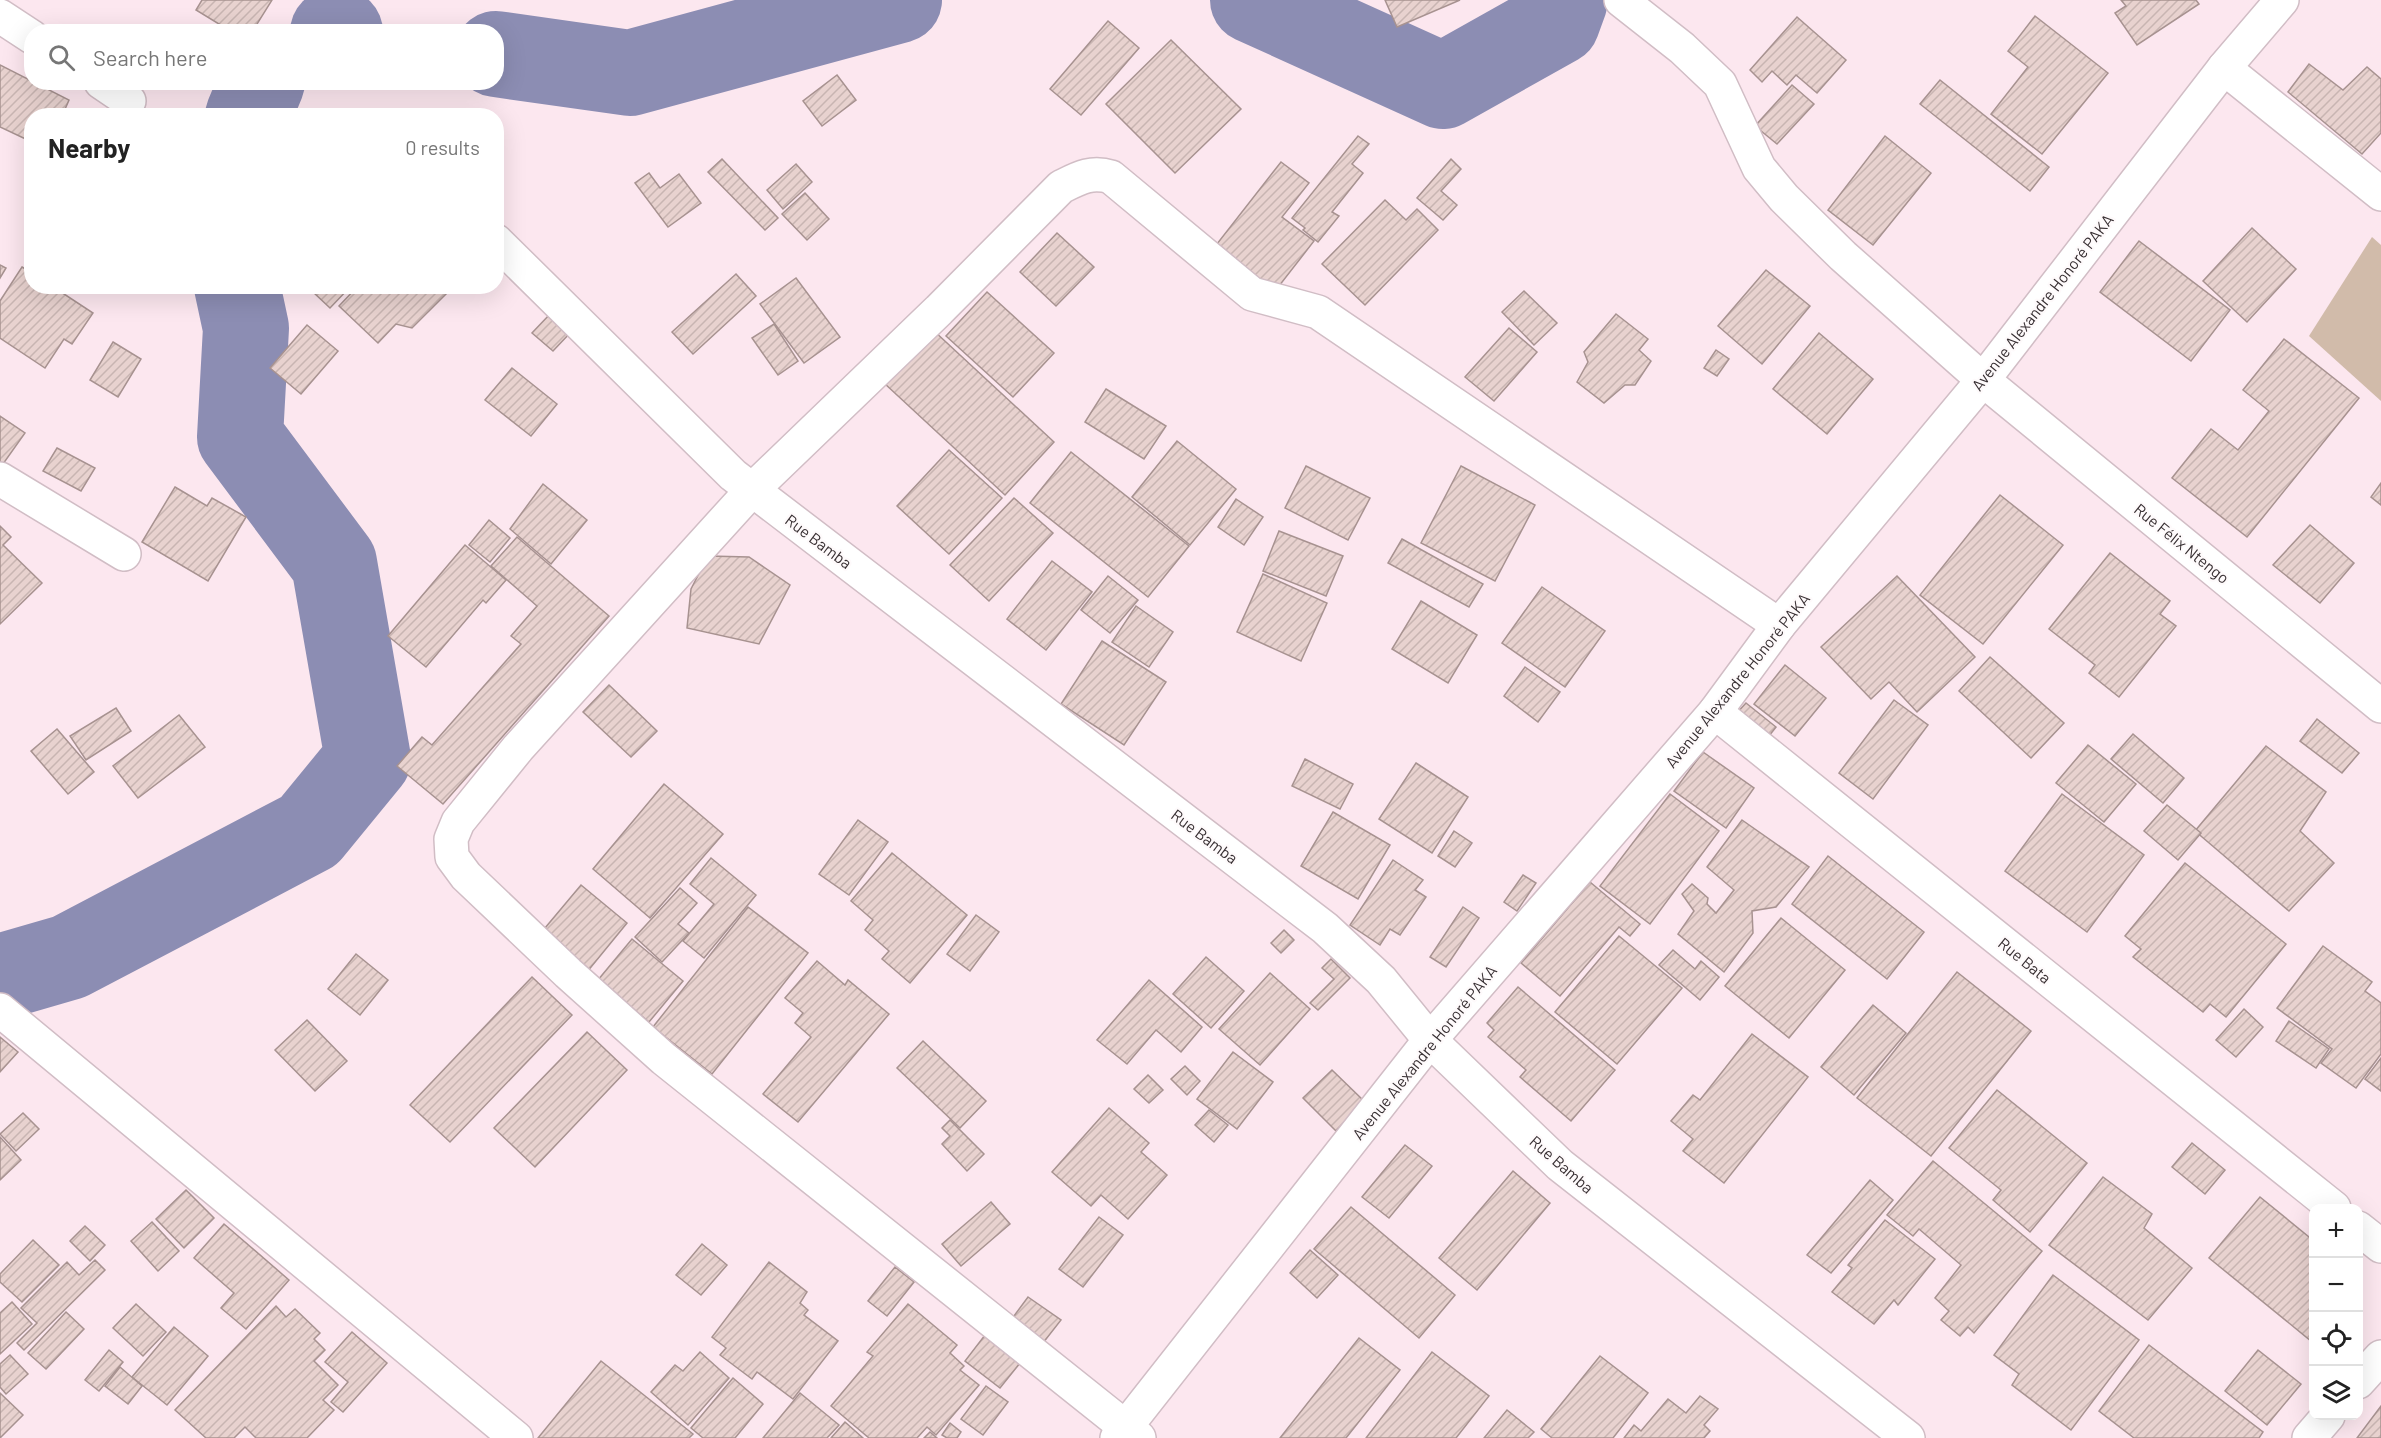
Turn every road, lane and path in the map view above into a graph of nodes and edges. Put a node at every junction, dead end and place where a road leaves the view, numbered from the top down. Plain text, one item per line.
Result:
1 (1621, 0) edge
2 (2282, 0) edge
3 (0, 16) edge
4 (24, 32) edge
5 (2224, 68) junction
6 (113, 90) edge
7 (129, 101) dead end
8 (2381, 194) edge
9 (504, 249) edge
10 (1983, 380) junction
11 (0, 479) edge
12 (752, 490) junction
13 (124, 554) dead end
14 (1779, 625) junction
15 (2381, 706) edge
16 (1715, 712) junction
17 (0, 1010) edge
18 (1430, 1040) junction
19 (2328, 1204) edge
20 (2363, 1232) edge
21 (2381, 1246) edge
22 (2381, 1357) edge
23 (2363, 1377) edge
24 (2325, 1420) edge
25 (1127, 1435) edge
26 (516, 1438) edge
27 (1908, 1438) edge
28 (2309, 1438) edge

1 - 10 street, Rue Félix Ntengo
2 - 5 street, Avenue Alexandre Honoré PAKA
3 - 4 street
5 - 8 street
5 - 10 street, Avenue Alexandre Honoré PAKA
6 - 7 street
9 - 12 street, Rue Bamba
10 - 14 street, Avenue Alexandre Honoré PAKA
10 - 15 street, Rue Félix Ntengo
11 - 13 street
12 - 14 street
12 - 18 street, Rue Bamba
12 - 25 street
14 - 16 street, Avenue Alexandre Honoré PAKA
16 - 18 street, Avenue Alexandre Honoré PAKA
16 - 19 street, Rue Bata
17 - 26 street
18 - 25 street, Avenue Alexandre Honoré PAKA
18 - 27 street, Rue Bamba
20 - 21 street
22 - 23 street
24 - 28 street

